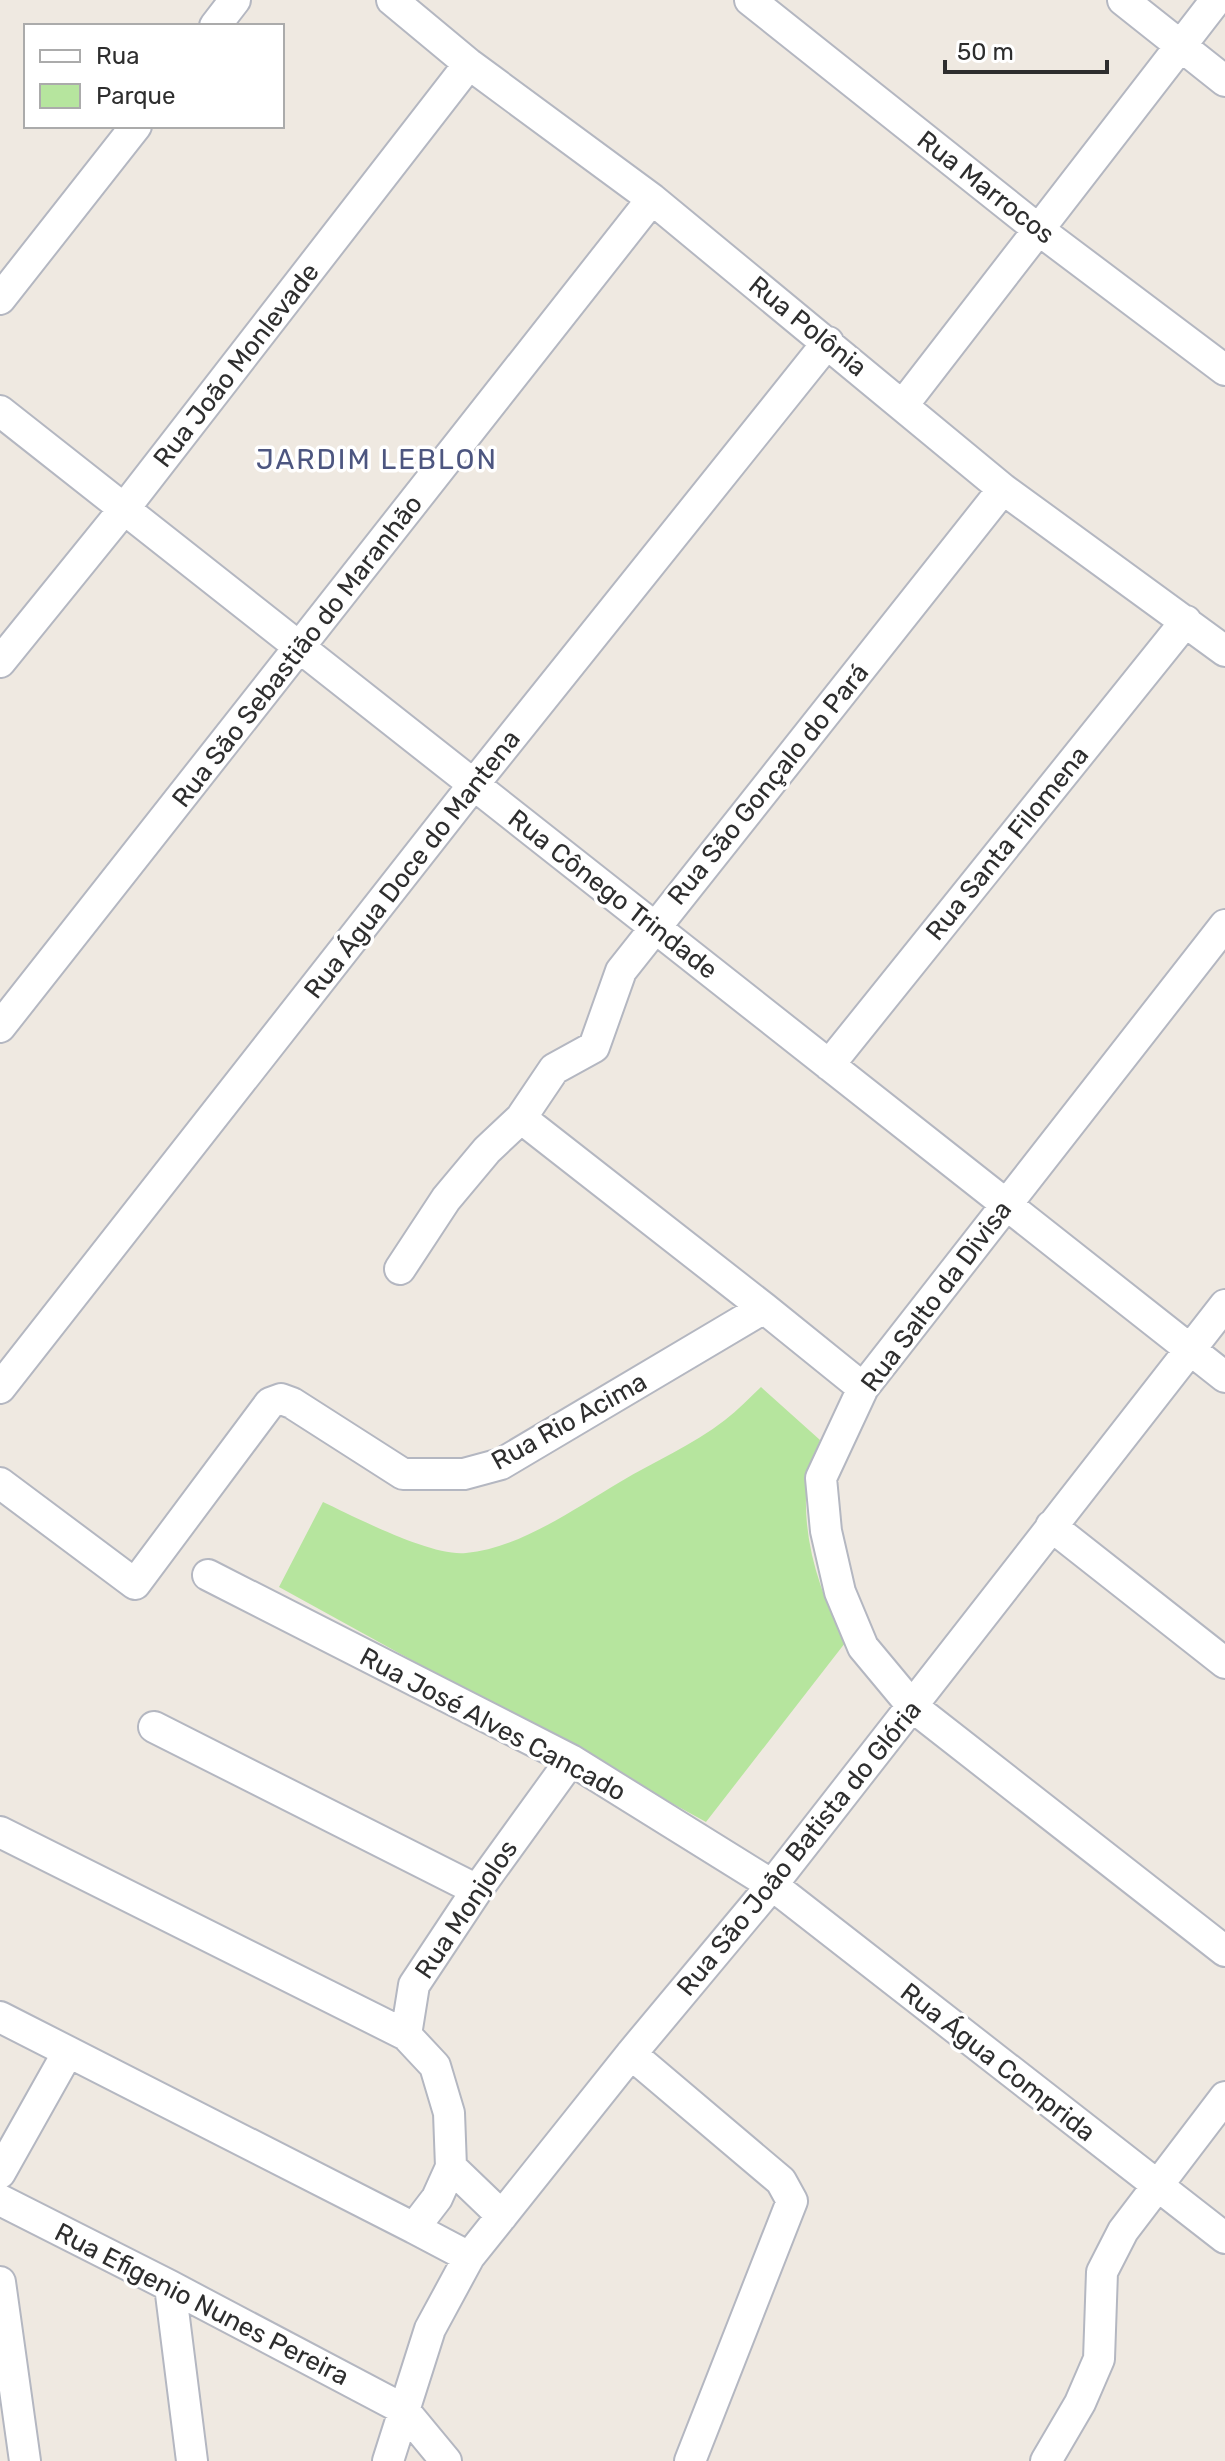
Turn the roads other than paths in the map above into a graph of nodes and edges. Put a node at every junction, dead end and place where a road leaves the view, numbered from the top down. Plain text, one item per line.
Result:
1 (235, 0) edge
2 (392, 0) edge
3 (750, 0) edge
4 (1123, 0) edge
5 (1216, 0) edge
6 (217, 24) edge
7 (1181, 46) junction
8 (469, 64) junction
9 (1225, 81) edge
10 (134, 128) edge
11 (652, 199) junction
12 (1039, 230) junction
13 (0, 299) edge
14 (828, 342) junction
15 (1225, 370) edge
16 (903, 405) junction
17 (0, 411) edge
18 (1003, 489) junction
19 (124, 509) junction
20 (1186, 621) junction
21 (301, 648) junction
22 (1225, 651) edge
23 (0, 662) edge
24 (474, 784) junction
25 (1225, 925) edge
26 (654, 927) junction
27 (0, 1027) edge
28 (829, 1065) junction
29 (521, 1118) junction
30 (1005, 1204) junction
31 (400, 1269) dead end
32 (1225, 1305) edge
33 (764, 1308) junction
34 (1191, 1350) junction
35 (1225, 1377) edge
36 (0, 1388) edge
37 (863, 1388) junction
38 (0, 1483) edge
39 (1051, 1526) junction
40 (208, 1575) dead end
41 (1225, 1663) edge
42 (913, 1707) junction
43 (154, 1727) dead end
44 (571, 1760) junction
45 (0, 1832) edge
46 (772, 1885) junction
47 (477, 1890) junction
48 (1225, 1951) edge
49 (0, 2017) edge
50 (406, 2035) junction
51 (68, 2052) junction
52 (631, 2054) junction
53 (1225, 2097) edge
54 (451, 2167) junction
55 (0, 2173) edge
56 (1156, 2185) junction
57 (0, 2200) edge
58 (502, 2216) junction
59 (414, 2228) junction
60 (1225, 2238) edge
61 (469, 2257) junction
62 (0, 2282) edge
63 (170, 2286) junction
64 (403, 2409) junction
65 (701, 2456) edge
66 (25, 2461) edge
67 (192, 2461) edge
68 (388, 2461) edge
69 (446, 2461) edge
70 (1046, 2461) edge

1 - 6 street
2 - 8 street, Rua Polônia
3 - 12 street, Rua Marrocos
4 - 7 street
5 - 7 street
7 - 9 street
7 - 12 street
8 - 11 street, Rua Polônia
8 - 19 street, Rua João Monlevade
10 - 13 street
11 - 14 street, Rua Polônia
11 - 21 street, Rua São Sebastião do Maranhão
12 - 15 street, Rua Marrocos
12 - 16 street
14 - 16 street, Rua Polônia
14 - 24 street, Rua Água Doce do Mantena
16 - 18 street, Rua Polônia
17 - 19 street, Rua Cônego Trindade
18 - 20 street, Rua Polônia
18 - 26 street, Rua São Gonçalo do Pará
19 - 21 street, Rua Cônego Trindade
19 - 23 street, Rua João Monlevade
20 - 22 street, Rua Polônia
20 - 28 street, Rua Santa Filomena
21 - 24 street, Rua Cônego Trindade
21 - 27 street, Rua São Sebastião do Maranhão
24 - 26 street, Rua Cônego Trindade
24 - 36 street, Rua Água Doce do Mantena
25 - 30 street, Rua Salto da Divisa
26 - 28 street, Rua Cônego Trindade
26 - 29 street, Rua São Gonçalo do Pará
28 - 30 street, Rua Cônego Trindade
29 - 31 street, Rua São Gonçalo do Pará
29 - 33 street
30 - 34 street, Rua Cônego Trindade
30 - 37 street, Rua Salto da Divisa
32 - 34 street, Rua São João Batista do Glória
33 - 37 street
33 - 38 street, Rua Rio Acima
34 - 35 street, Rua Cônego Trindade
34 - 39 street, Rua São João Batista do Glória
37 - 42 street, Rua Salto da Divisa
39 - 41 street
39 - 42 street, Rua São João Batista do Glória
40 - 44 street, Rua José Alves Cancado
42 - 46 street, Rua São João Batista do Glória
42 - 48 street, Rua Salto da Divisa
43 - 47 street
44 - 46 street, Rua José Alves Cancado
44 - 47 street, Rua Monjolos
45 - 50 street
46 - 52 street, Rua São João Batista do Glória
46 - 56 street, Rua Água Comprida
47 - 50 street, Rua Monjolos
49 - 51 street
50 - 54 street
51 - 55 street
51 - 59 street
52 - 58 street, Rua São João Batista do Glória
52 - 65 street
53 - 56 street
54 - 58 street
54 - 59 street
56 - 60 street, Rua Água Comprida
56 - 70 street
57 - 63 street, Rua Efigenio Nunes Pereira
58 - 61 street, Rua São João Batista do Glória
59 - 61 street
61 - 64 street, Rua São João Batista do Glória
62 - 66 street
63 - 64 street, Rua Efigenio Nunes Pereira
63 - 67 street
64 - 68 street, Rua São João Batista do Glória
64 - 69 street

